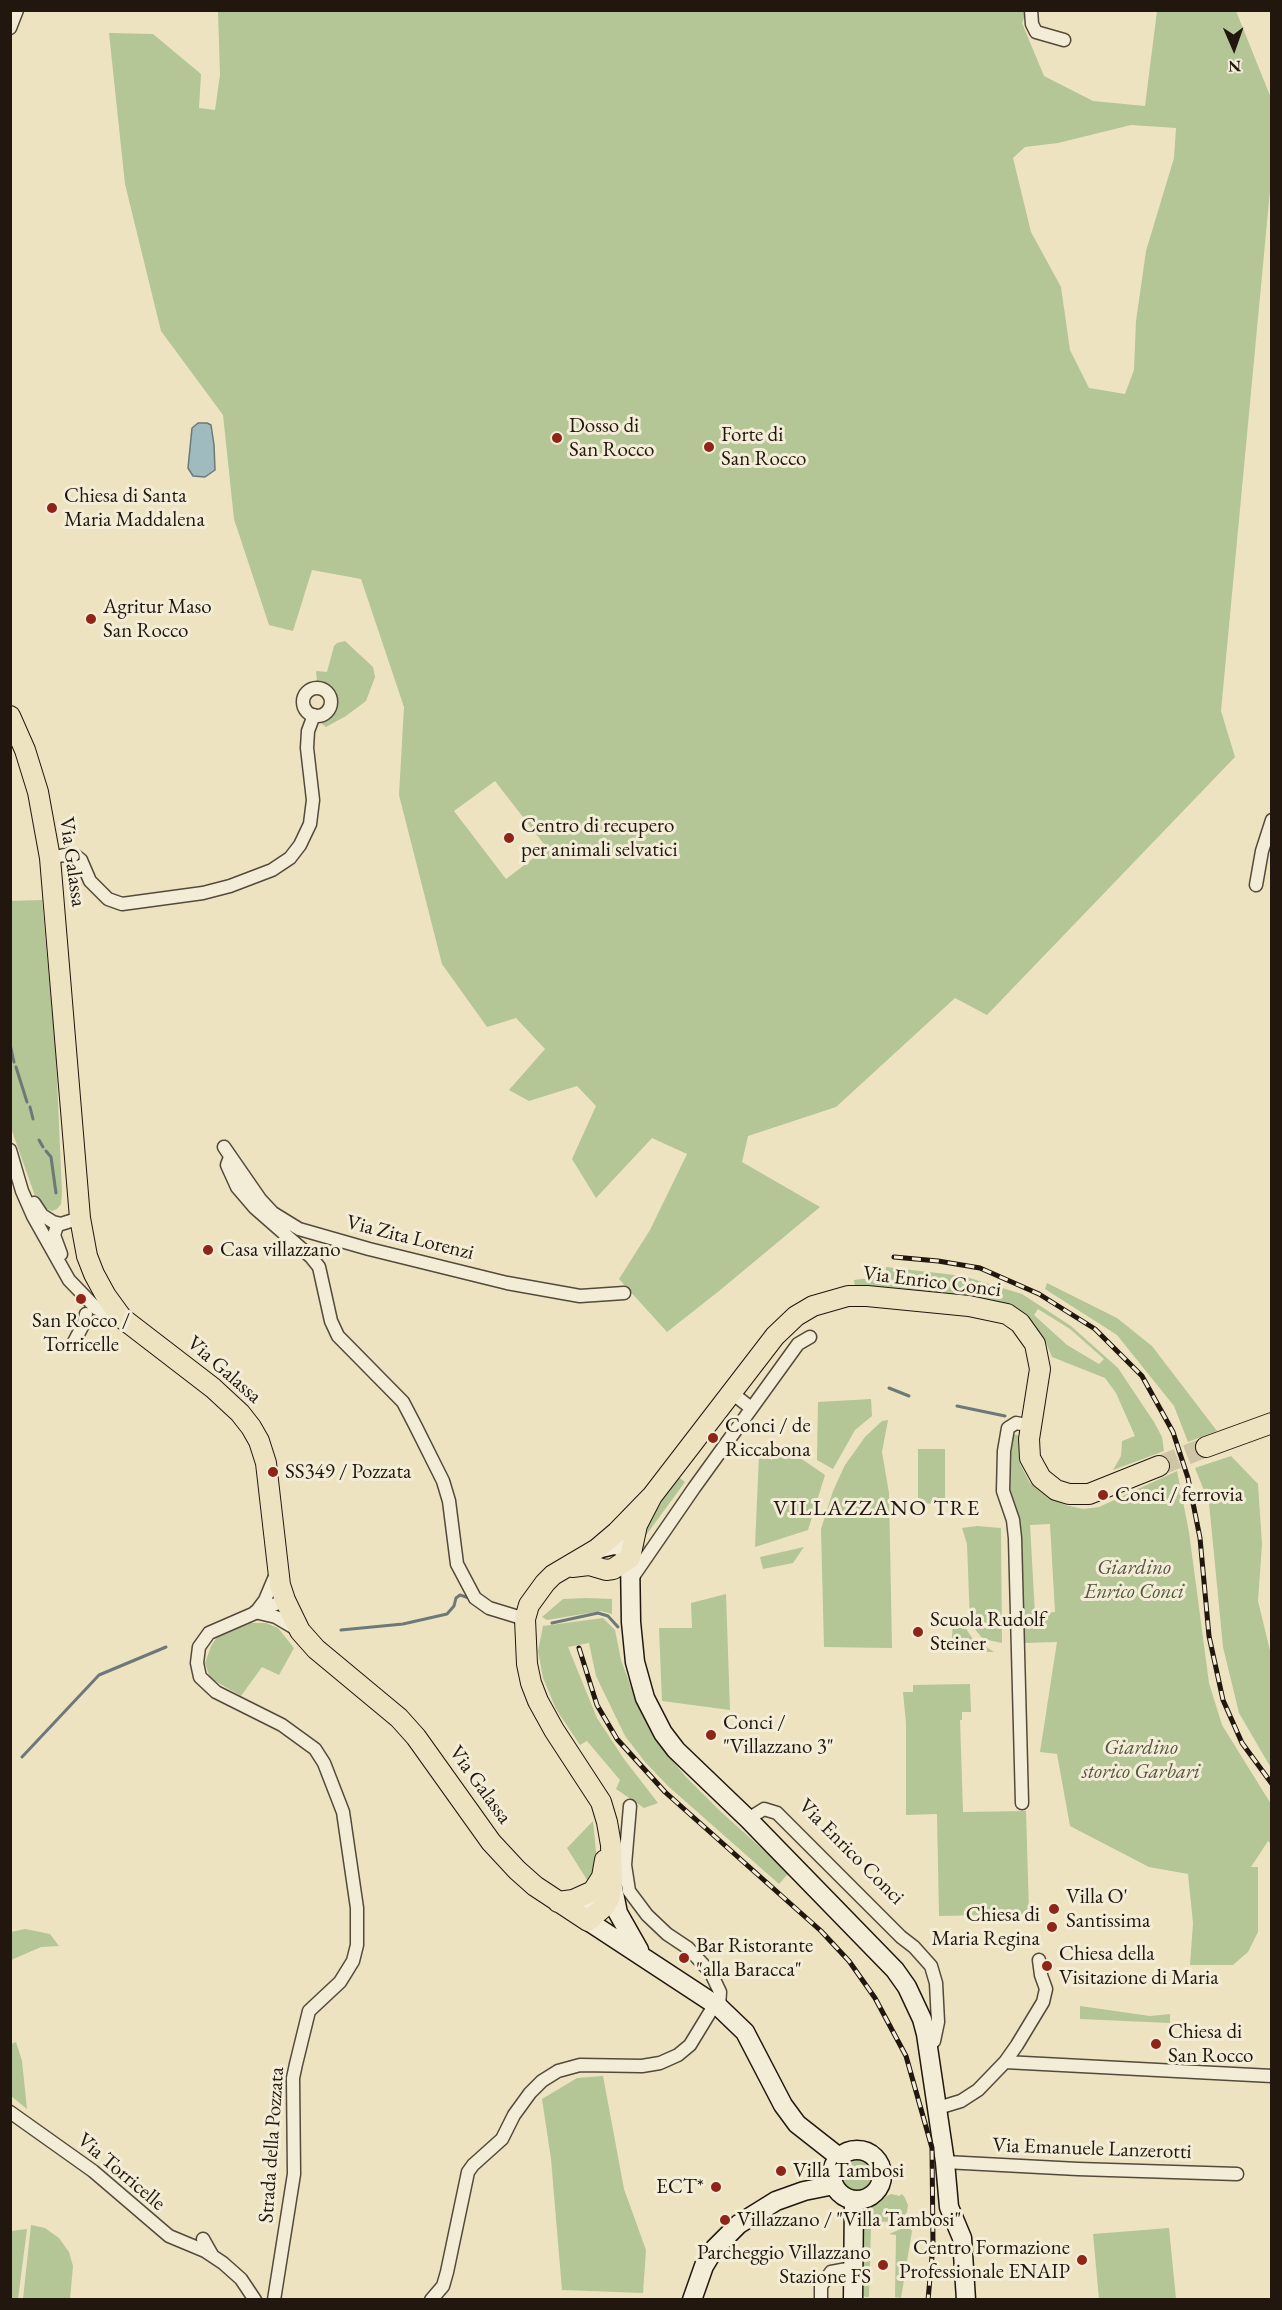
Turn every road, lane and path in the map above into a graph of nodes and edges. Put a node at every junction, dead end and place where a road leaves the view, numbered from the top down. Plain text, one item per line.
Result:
1 (17, 10) edge
2 (1030, 10) edge
3 (10, 28) edge
4 (1064, 40) dead end
5 (314, 715) dead end
6 (10, 716) edge
7 (1272, 820) edge
8 (50, 858) junction
9 (1256, 885) dead end
10 (10, 1150) edge
11 (14, 1163) junction
12 (80, 1218) junction
13 (61, 1224) junction
14 (69, 1281) junction
15 (624, 1293) dead end
16 (86, 1313) junction
17 (122, 1318) junction
18 (810, 1337) dead end
19 (74, 1342) dead end
20 (732, 1393) junction
21 (752, 1408) junction
22 (1272, 1423) edge
23 (1032, 1426) junction
24 (1206, 1447) tunnel mouth
25 (1159, 1466) tunnel mouth
26 (652, 1496) junction
27 (597, 1549) junction
28 (630, 1558) junction
29 (566, 1567) junction
30 (606, 1570) junction
31 (278, 1571) junction
32 (630, 1587) junction
33 (285, 1600) junction
34 (255, 1612) junction
35 (525, 1619) junction
36 (300, 1631) junction
37 (586, 1779) junction
38 (1022, 1803) dead end
39 (630, 1806) dead end
40 (748, 1819) junction
41 (612, 1883) junction
42 (593, 1891) junction
43 (558, 1902) junction
44 (588, 1921) junction
45 (641, 1954) junction
46 (1039, 1960) dead end
47 (717, 2005) junction
48 (928, 2046) junction
49 (1005, 2062) junction
50 (1272, 2076) edge
51 (938, 2108) junction
52 (10, 2112) edge
53 (839, 2157) junction
54 (945, 2163) junction
55 (1237, 2174) dead end
56 (834, 2185) junction
57 (854, 2199) junction
58 (203, 2239) dead end
59 (212, 2255) junction
60 (853, 2268) junction
61 (255, 2300) edge
62 (274, 2300) edge
63 (431, 2300) edge
64 (692, 2300) edge
65 (821, 2300) edge
66 (853, 2300) edge
67 (966, 2300) edge

1 - 3 street
2 - 4 street
5 - 8 street
6 - 8 main road, Via Galassa
7 - 9 street
8 - 12 main road, Via Galassa
10 - 11 street
11 - 13 street
11 - 14 street
12 - 13 street
12 - 17 main road, Via Galassa
13 - 14 street
14 - 16 street
15 - 35 street, Via Zita Lorenzi
16 - 17 street
16 - 19 street
17 - 31 main road, Via Galassa
18 - 21 street
20 - 21 street
20 - 23 main road, Via Enrico Conci
20 - 26 main road, Via Enrico Conci
21 - 32 street
22 - 24 main road
23 - 25 main road, Via Enrico Conci
23 - 38 street
26 - 27 main road
26 - 28 main road, Via Enrico Conci
27 - 28 street
27 - 29 main road
28 - 30 main road
28 - 32 street, Via Enrico Conci
29 - 30 main road
29 - 35 main road
30 - 32 street
31 - 33 main road, Via Galassa
31 - 34 street
32 - 40 street, Via Enrico Conci
33 - 34 street, Strada della Pozzata
33 - 36 main road, Via Galassa
34 - 36 street
34 - 62 street, Strada della Pozzata
35 - 37 main road
36 - 43 main road, Via Galassa
37 - 41 main road
37 - 42 main road
39 - 47 street
40 - 48 street, Via Enrico Conci
40 - 48 street, Via Enrico Conci
41 - 44 main road
41 - 45 street
42 - 43 main road
42 - 44 street
43 - 44 main road, Via Galassa
44 - 45 street, Via Galassa
45 - 47 street, Via Galassa
46 - 49 street
47 - 53 street, Via Galassa
47 - 63 street
48 - 51 street, Via Enrico Conci
49 - 50 street
49 - 51 street
51 - 54 street, Via Enrico Conci
52 - 59 street, Via Torricelle
53 - 56 street
53 - 57 street
54 - 55 street, Via Emanuele Lanzerotti
54 - 67 street, Via Enrico Conci
56 - 57 street
56 - 64 street
57 - 60 street
58 - 59 street, Via Torricelle
59 - 61 street, Via Torricelle
60 - 65 street
60 - 66 street

